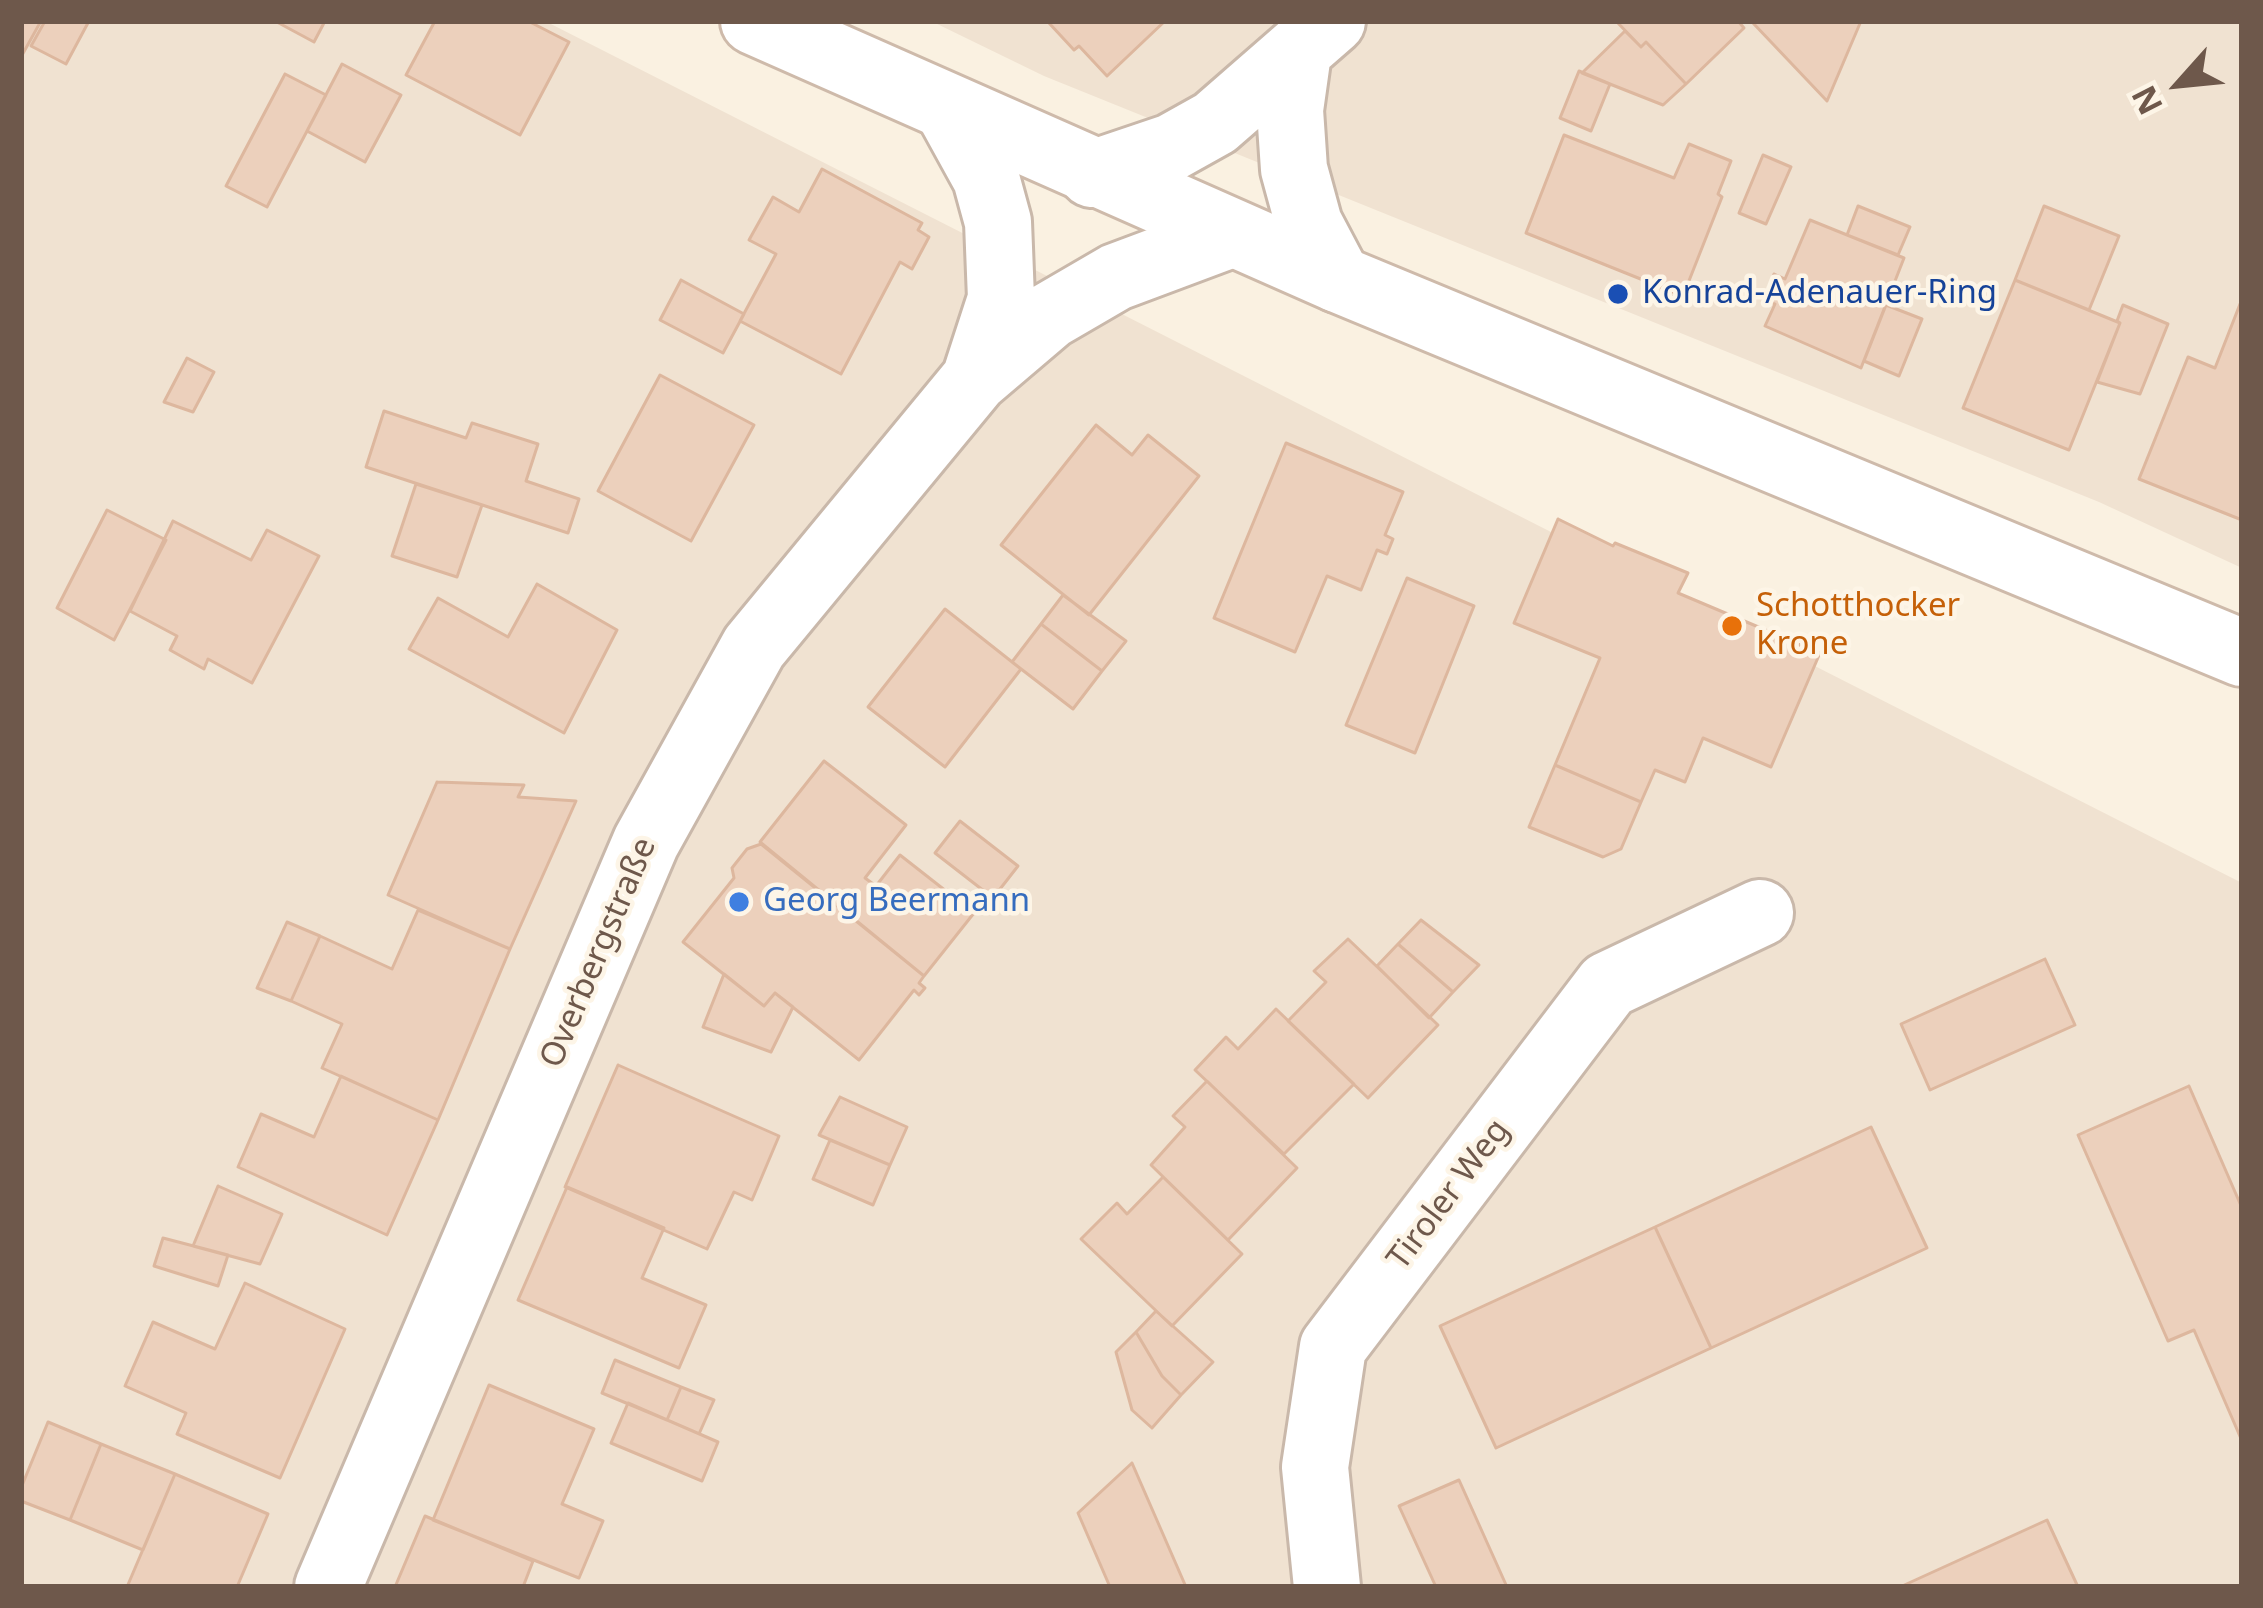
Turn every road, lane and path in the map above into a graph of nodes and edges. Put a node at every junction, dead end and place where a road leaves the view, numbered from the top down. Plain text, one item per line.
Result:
1 (754, 21) edge
2 (1315, 37) edge
3 (948, 109) junction
4 (1092, 174) junction
5 (1231, 234) junction
6 (1338, 279) junction
7 (975, 380) junction
8 (2242, 653) edge
9 (1760, 913) dead end
10 (328, 1587) edge
11 (1328, 1587) edge

1 - 3 street
2 - 4 street
2 - 6 street
3 - 4 street
3 - 7 street, Overbergstraße
4 - 5 street
5 - 6 street
5 - 7 street, Overbergstraße
6 - 8 street
7 - 10 street, Overbergstraße
9 - 11 street, Tiroler Weg

